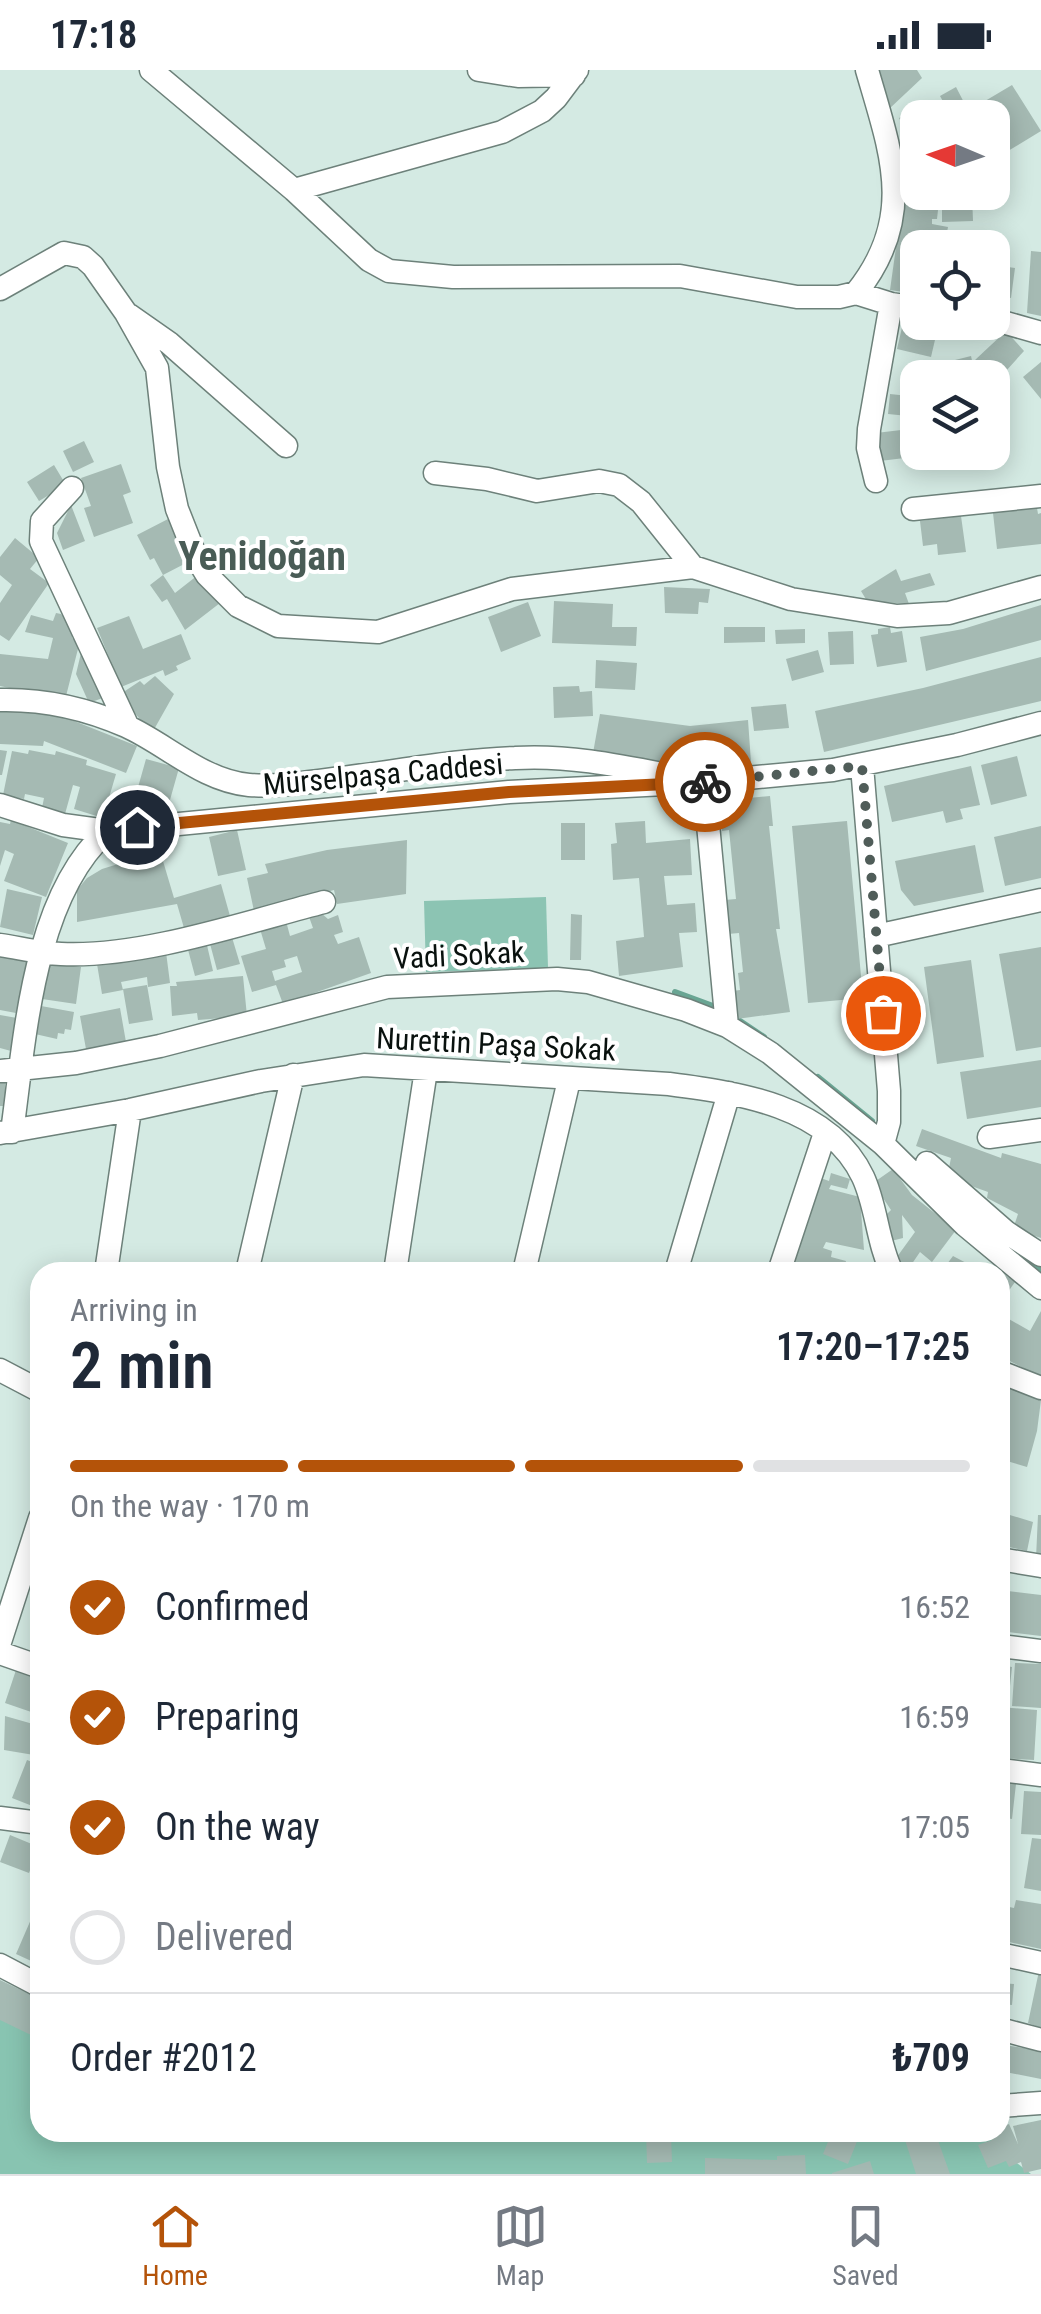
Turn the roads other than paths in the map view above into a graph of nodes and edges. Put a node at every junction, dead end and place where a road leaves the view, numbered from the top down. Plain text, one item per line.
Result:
1 (150, 70) edge
2 (479, 70) edge
3 (867, 70) edge
4 (576, 72) edge
5 (294, 190) junction
6 (0, 289) edge
7 (856, 293) junction
8 (891, 304) junction
9 (900, 305) edge
10 (126, 313) junction
11 (1010, 324) edge
12 (1041, 333) edge
13 (286, 446) dead end
14 (435, 474) dead end
15 (876, 481) dead end
16 (72, 488) dead end
17 (1041, 496) edge
18 (913, 509) dead end
19 (692, 567) junction
20 (1041, 586) edge
21 (0, 700) edge
22 (1041, 723) edge
23 (128, 727) junction
24 (862, 766) junction
25 (704, 782) junction
26 (0, 806) edge
27 (106, 831) junction
28 (1041, 900) edge
29 (324, 902) dead end
30 (876, 936) junction
31 (0, 945) edge
32 (41, 952) junction
33 (727, 1026) junction
34 (10, 1070) edge
35 (426, 1070) junction
36 (293, 1075) junction
37 (570, 1080) junction
38 (729, 1093) junction
39 (130, 1110) junction
40 (1041, 1130) edge
41 (6, 1132) edge
42 (825, 1133) junction
43 (875, 1138) junction
44 (989, 1138) dead end
45 (847, 1152) junction
46 (927, 1163) dead end
47 (1041, 1256) edge
48 (107, 1262) edge
49 (249, 1262) edge
50 (397, 1262) edge
51 (526, 1262) edge
52 (679, 1262) edge
53 (782, 1262) edge
54 (888, 1262) edge
55 (1009, 1262) edge
56 (1010, 1263) edge
57 (1041, 1288) edge
58 (0, 1370) edge
59 (1010, 1376) edge
60 (30, 1386) edge
61 (1041, 1388) edge
62 (30, 1549) edge
63 (1010, 1561) edge
64 (1041, 1566) edge
65 (0, 1642) edge
66 (1010, 1647) edge
67 (1041, 1652) edge
68 (0, 1654) edge
69 (30, 1664) edge
70 (1010, 1771) edge
71 (1041, 1774) edge
72 (0, 1818) edge
73 (30, 1822) edge
74 (1010, 1956) edge
75 (1041, 1963) edge
76 (0, 1965) edge
77 (30, 1981) edge
78 (1010, 2032) edge
79 (1041, 2040) edge
80 (1041, 2102) edge
81 (1010, 2105) edge

1 - 5 street
2 - 4 street
3 - 7 street
4 - 5 street
5 - 7 street
6 - 10 street
7 - 8 street
8 - 9 street
8 - 15 street
10 - 13 street
10 - 19 street
11 - 12 street
14 - 19 street
16 - 23 street
17 - 18 street
19 - 20 street
21 - 23 street
22 - 24 street, Mürselpaşa Caddesi
23 - 25 street
24 - 25 street, Mürselpaşa Caddesi
24 - 30 street
25 - 27 street, Mürselpaşa Caddesi
25 - 33 street
26 - 27 street, Mürselpaşa Caddesi
27 - 32 street
28 - 30 street
29 - 32 street
30 - 43 street
31 - 32 street
32 - 34 street
33 - 34 street, Vadi Sokak
33 - 43 street, Vadi Sokak
34 - 41 street
35 - 36 street, Nurettin Paşa Sokak
35 - 37 street, Nurettin Paşa Sokak
35 - 50 street
36 - 39 street, Nurettin Paşa Sokak
36 - 49 street
37 - 38 street, Nurettin Paşa Sokak
37 - 51 street
38 - 42 street, Nurettin Paşa Sokak
38 - 52 street
39 - 41 street, Nurettin Paşa Sokak
39 - 48 street
40 - 44 street
42 - 45 street, Nurettin Paşa Sokak
42 - 53 street
43 - 45 street
43 - 55 street, Vadi Sokak
45 - 54 street, Nurettin Paşa Sokak
46 - 47 street
56 - 57 street, Vadi Sokak
58 - 60 street
59 - 61 street
62 - 65 street
63 - 64 street
66 - 67 street
68 - 69 street
70 - 71 street
72 - 73 street
74 - 75 street
76 - 77 street
78 - 79 street
80 - 81 street

